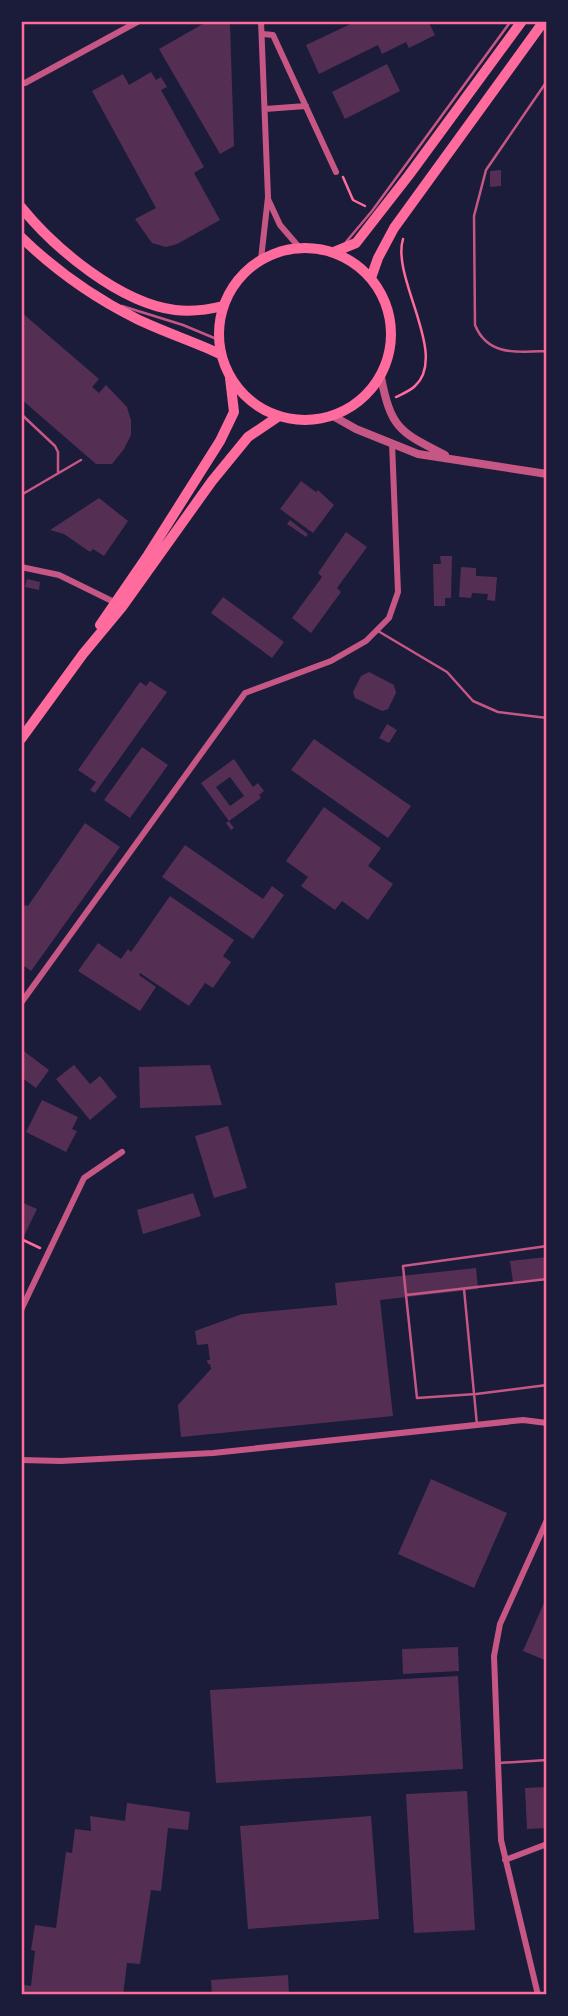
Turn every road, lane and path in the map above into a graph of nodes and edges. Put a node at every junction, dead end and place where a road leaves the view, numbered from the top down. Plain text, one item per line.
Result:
1 (139, 21) edge
2 (261, 21) edge
3 (511, 21) edge
4 (522, 21) edge
5 (544, 21) edge
6 (263, 34) junction
7 (547, 81) edge
8 (21, 83) edge
9 (306, 106) junction
10 (265, 108) junction
11 (336, 172) joint
12 (268, 197) junction
13 (21, 207) edge
14 (368, 208) dead end
15 (21, 237) edge
16 (403, 238) dead end
17 (299, 247) junction
18 (334, 252) junction
19 (261, 259) junction
20 (371, 278) junction
21 (99, 298) junction
22 (223, 306) junction
23 (219, 340) junction
24 (547, 351) edge
25 (220, 354) junction
26 (230, 377) junction
27 (381, 377) junction
28 (397, 397) dead end
29 (21, 414) edge
30 (279, 416) junction
31 (333, 416) junction
32 (392, 443) junction
33 (451, 458) junction
34 (81, 460) dead end
35 (58, 472) junction
36 (547, 474) edge
37 (21, 495) edge
38 (21, 568) edge
39 (114, 602) junction
40 (377, 631) junction
41 (82, 654) junction
42 (547, 718) edge
43 (21, 739) edge
44 (21, 1003) edge
45 (122, 1152) dead end
46 (21, 1239) edge
47 (547, 1245) edge
48 (48, 1251) junction
49 (547, 1279) edge
50 (464, 1288) junction
51 (407, 1295) junction
52 (21, 1310) edge
53 (547, 1385) edge
54 (476, 1394) junction
55 (547, 1423) edge
56 (477, 1425) junction
57 (21, 1460) edge
58 (547, 1520) edge
59 (547, 1760) edge
60 (498, 1763) junction
61 (547, 1844) edge
62 (505, 1860) junction
63 (538, 1995) edge

1 - 8 street
2 - 6 street
3 - 18 lane
4 - 18 main road
5 - 20 main road
6 - 9 street
6 - 10 street
7 - 24 lane
9 - 10 street
9 - 11 street
10 - 12 street
11 - 14 path
12 - 17 street
12 - 19 street
13 - 22 main road
15 - 21 main road
16 - 28 path
17 - 18 main road
17 - 19 main road
18 - 20 main road
19 - 22 main road
20 - 27 main road
21 - 23 lane
21 - 25 main road
22 - 23 main road
23 - 25 main road
25 - 26 main road
26 - 30 main road
26 - 39 main road
27 - 31 main road
27 - 33 street
29 - 35 lane
30 - 31 main road
30 - 41 main road
31 - 32 street
32 - 33 street
32 - 40 street
33 - 36 street
34 - 35 lane
35 - 37 lane
38 - 39 street
39 - 41 main road
40 - 42 lane
40 - 44 street
41 - 43 main road
45 - 48 street
46 - 48 path
47 - 51 lane
48 - 52 street
49 - 50 lane
50 - 51 lane
50 - 54 lane
51 - 54 lane
53 - 54 lane
54 - 56 lane
55 - 56 street
56 - 57 street
58 - 60 street
59 - 60 lane
60 - 62 street
61 - 62 street
62 - 63 street

